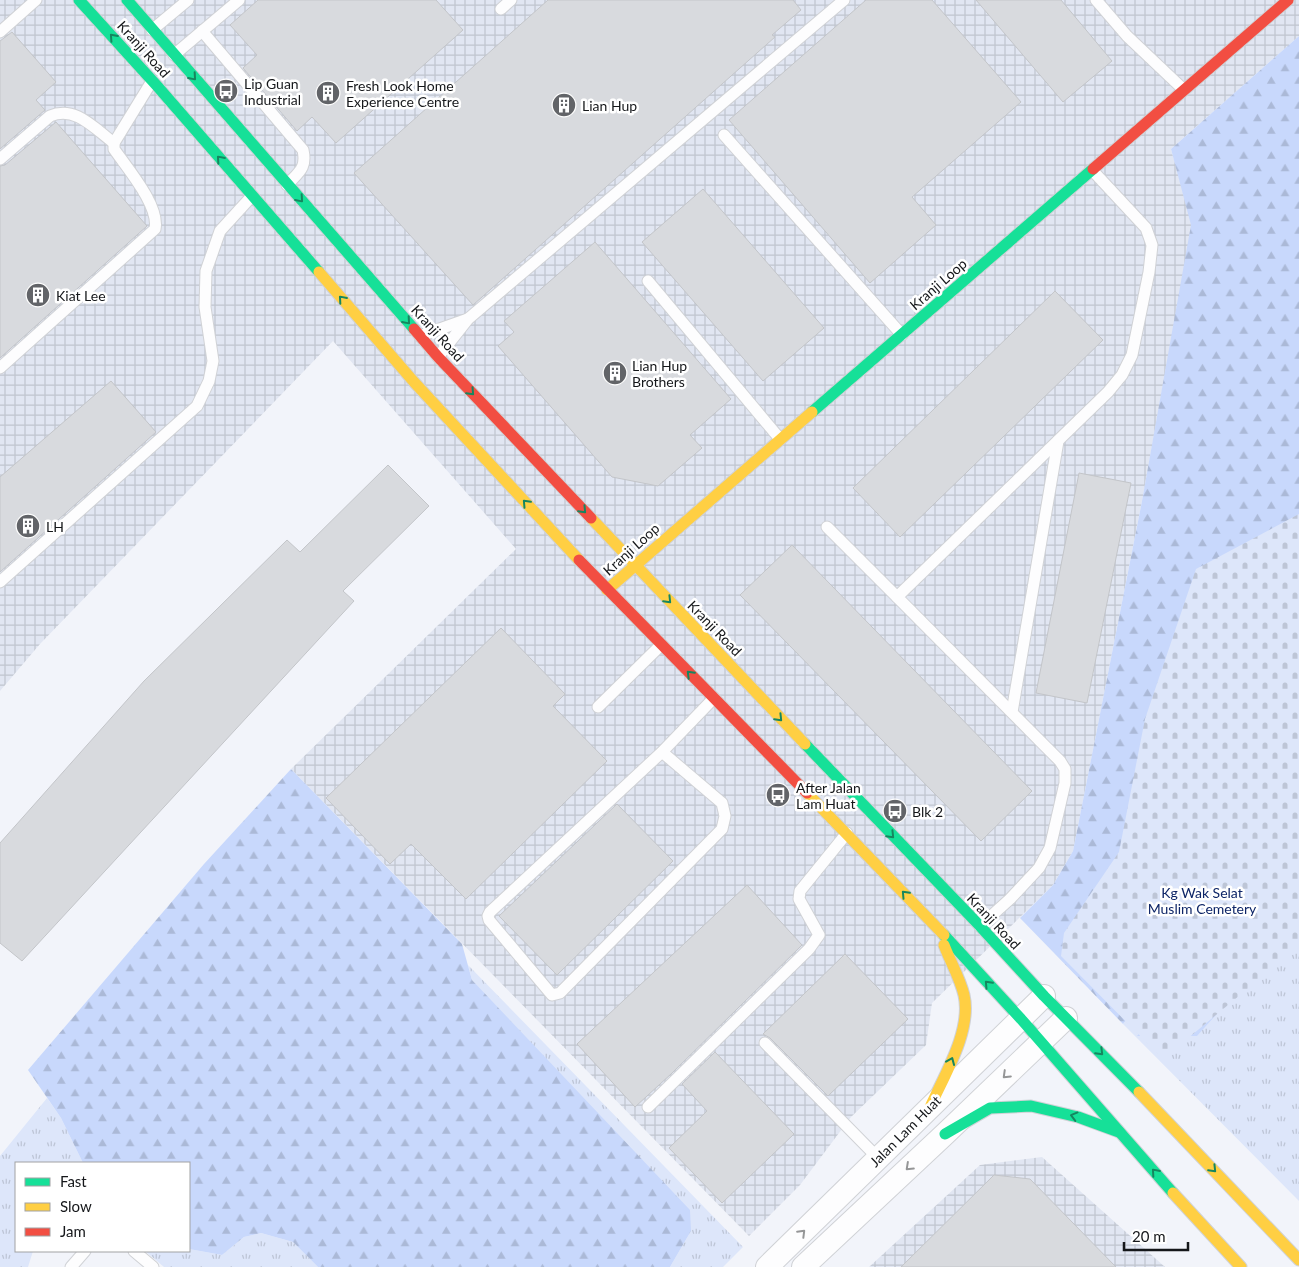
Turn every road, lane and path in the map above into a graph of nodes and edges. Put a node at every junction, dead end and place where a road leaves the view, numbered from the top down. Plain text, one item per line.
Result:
1 (36, 0) edge
2 (79, 0) edge
3 (127, 0) edge
4 (188, 0) edge
5 (239, 0) edge
6 (511, 0) edge
7 (844, 0) edge
8 (1096, 0) edge
9 (1288, 0) edge
10 (501, 9) dead end
11 (152, 30) junction
12 (202, 31) junction
13 (0, 32) edge
14 (174, 55) junction
15 (152, 81) junction
16 (1184, 90) junction
17 (724, 135) dead end
18 (114, 143) junction
19 (0, 159) edge
20 (1092, 170) junction
21 (287, 185) junction
22 (252, 196) junction
23 (648, 282) dead end
24 (468, 319) junction
25 (902, 335) junction
26 (420, 336) junction
27 (438, 357) junction
28 (0, 368) edge
29 (780, 439) junction
30 (1058, 441) junction
31 (827, 527) dead end
32 (634, 564) junction
33 (0, 582) edge
34 (606, 590) junction
35 (897, 598) junction
36 (661, 645) junction
37 (714, 698) junction
38 (598, 706) dead end
39 (1012, 712) junction
40 (662, 752) junction
41 (847, 833) junction
42 (980, 926) junction
43 (938, 930) junction
44 (1044, 996) junction
45 (1066, 1018) junction
46 (1021, 1019) junction
47 (1041, 1042) junction
48 (765, 1043) dead end
49 (931, 1105) junction
50 (648, 1107) dead end
51 (1120, 1132) junction
52 (945, 1134) junction
53 (878, 1158) junction
54 (84, 1252) edge
55 (135, 1252) edge
56 (1297, 1257) edge
57 (71, 1267) edge
58 (153, 1267) edge
59 (767, 1267) edge
60 (803, 1267) edge
61 (1241, 1267) edge
62 (1285, 1267) edge

1 - 13 lane
15 -> 2 main road, Kranji Road
3 - 11 main road, Kranji Road
4 - 11 lane
5 - 12 lane
6 - 10 lane
7 - 24 lane
8 - 16 lane
9 - 16 main road, Kranji Loop
11 - 14 main road, Kranji Road
12 - 14 lane
12 - 21 lane
14 -> 21 main road, Kranji Road
15 - 18 lane
22 -> 15 main road, Kranji Road
16 - 20 main road, Kranji Loop
17 - 25 lane
18 - 19 lane
18 - 28 lane
20 - 25 main road, Kranji Loop
20 - 30 lane
21 -> 26 main road, Kranji Road
22 - 33 lane
34 -> 22 main road, Kranji Road
23 - 29 lane
24 - 26 lane
24 - 27 lane
25 - 29 main road, Kranji Loop
26 - 27 main road, Kranji Road
27 -> 32 main road, Kranji Road
29 - 32 main road, Kranji Loop
30 - 35 lane
30 - 39 lane
31 - 35 lane
32 - 34 main road, Kranji Loop
32 -> 42 main road, Kranji Road
34 - 36 main road, Kranji Road
35 - 39 lane
37 -> 36 main road, Kranji Road
36 - 38 lane
37 - 40 lane
37 - 41 main road, Kranji Road
39 - 42 lane
40 - 40 lane
43 -> 41 main road, Kranji Road
41 - 50 lane
42 - 44 main road, Kranji Road
46 -> 43 main road, Kranji Road
49 -> 43 main road
44 - 45 main road, Kranji Road
44 - 46 street, Jalan Lam Huat
45 - 47 street, Jalan Lam Huat
45 -> 56 main road, Kranji Road
46 - 47 main road, Kranji Road
46 - 49 street, Jalan Lam Huat
47 - 51 main road, Kranji Road
47 -> 52 street, Jalan Lam Huat
48 - 53 lane
49 - 53 street, Jalan Lam Huat
51 -> 52 main road
61 -> 51 main road, Kranji Road
52 -> 60 street, Jalan Lam Huat
59 -> 53 street, Jalan Lam Huat
54 - 57 lane
55 - 58 lane
56 - 62 main road

